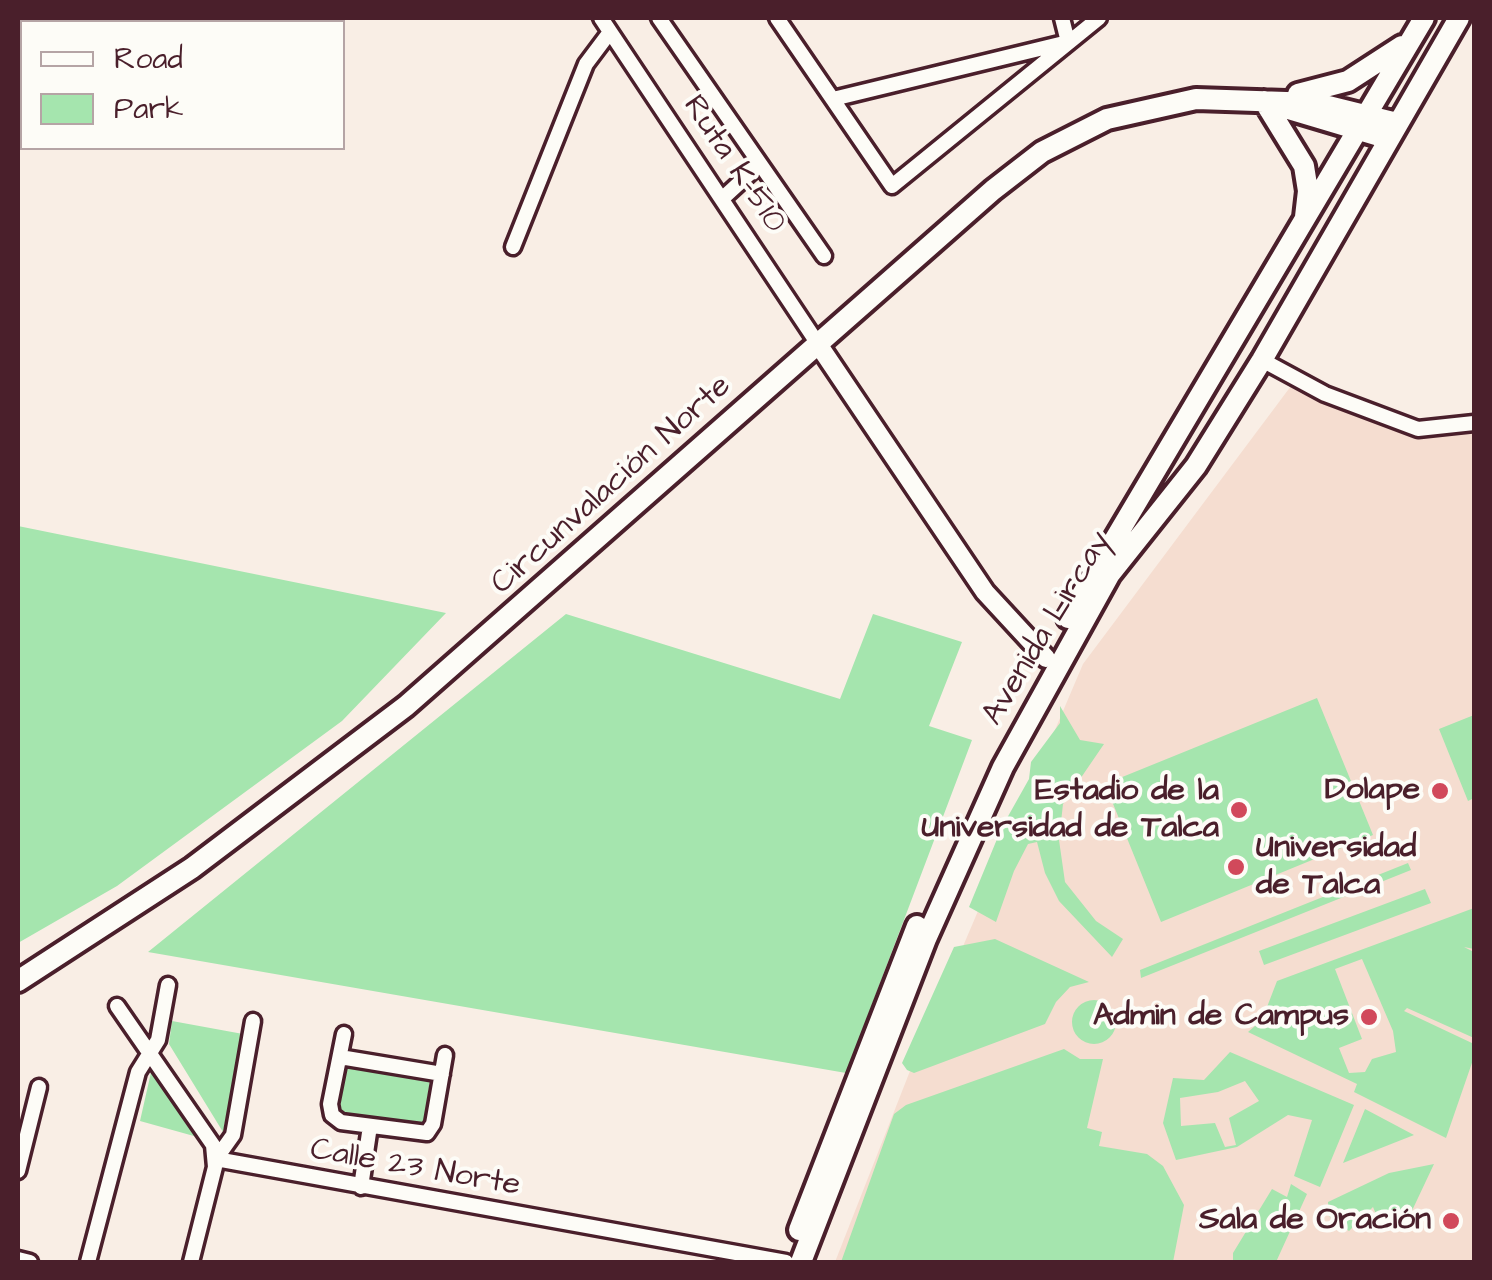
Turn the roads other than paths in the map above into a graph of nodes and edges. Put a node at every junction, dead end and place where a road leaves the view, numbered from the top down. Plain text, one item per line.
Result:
1 (601, 18) edge
2 (659, 18) edge
3 (781, 18) edge
4 (1062, 18) edge
5 (1099, 18) edge
6 (1458, 18) edge
7 (1419, 26) edge
8 (610, 32) junction
9 (1068, 42) junction
10 (832, 99) junction
11 (1264, 102) junction
12 (1363, 122) junction
13 (1393, 131) junction
14 (760, 164) junction
15 (723, 198) junction
16 (1296, 239) junction
17 (512, 247) dead end
18 (824, 256) dead end
19 (818, 344) junction
20 (1262, 360) junction
21 (1474, 423) edge
22 (1046, 658) junction
23 (18, 981) edge
24 (168, 985) dead end
25 (117, 1006) dead end
26 (253, 1021) dead end
27 (344, 1034) dead end
28 (150, 1052) junction
29 (340, 1056) junction
30 (445, 1056) dead end
31 (442, 1074) junction
32 (39, 1087) dead end
33 (370, 1126) junction
34 (216, 1159) junction
35 (18, 1171) edge
36 (361, 1187) junction
37 (18, 1259) edge
38 (30, 1262) edge
39 (88, 1262) edge
40 (191, 1262) edge
41 (786, 1262) edge
42 (801, 1262) edge

1 - 8 street, Ruta K-510
2 - 14 street
3 - 10 street
4 - 9 street
5 - 9 street
6 - 13 main road, Avenida Lircay
7 - 11 main road
7 - 12 main road, Avenida Lircay
8 - 15 street, Ruta K-510
8 - 17 street
9 - 10 street
9 - 10 street
11 - 12 main road, Circunvalación Norte
11 - 16 main road
11 - 19 main road, Circunvalación Norte
12 - 13 main road, Circunvalación Norte
12 - 16 main road, Avenida Lircay
13 - 20 main road, Avenida Lircay
14 - 15 street
14 - 18 street
15 - 19 street, Ruta K-510
16 - 22 main road, Avenida Lircay
19 - 22 street
19 - 23 main road, Circunvalación Norte
20 - 21 street
20 - 42 main road, Avenida Lircay
22 - 41 main road, Avenida Lircay
24 - 28 street
25 - 28 street
26 - 34 street
27 - 29 street
28 - 34 street
28 - 39 street
29 - 31 street
29 - 33 street
30 - 31 street
31 - 33 street
32 - 35 street
33 - 36 street
34 - 36 street, Calle 23 Norte
34 - 40 street
36 - 41 street, Calle 23 Norte
37 - 38 street

